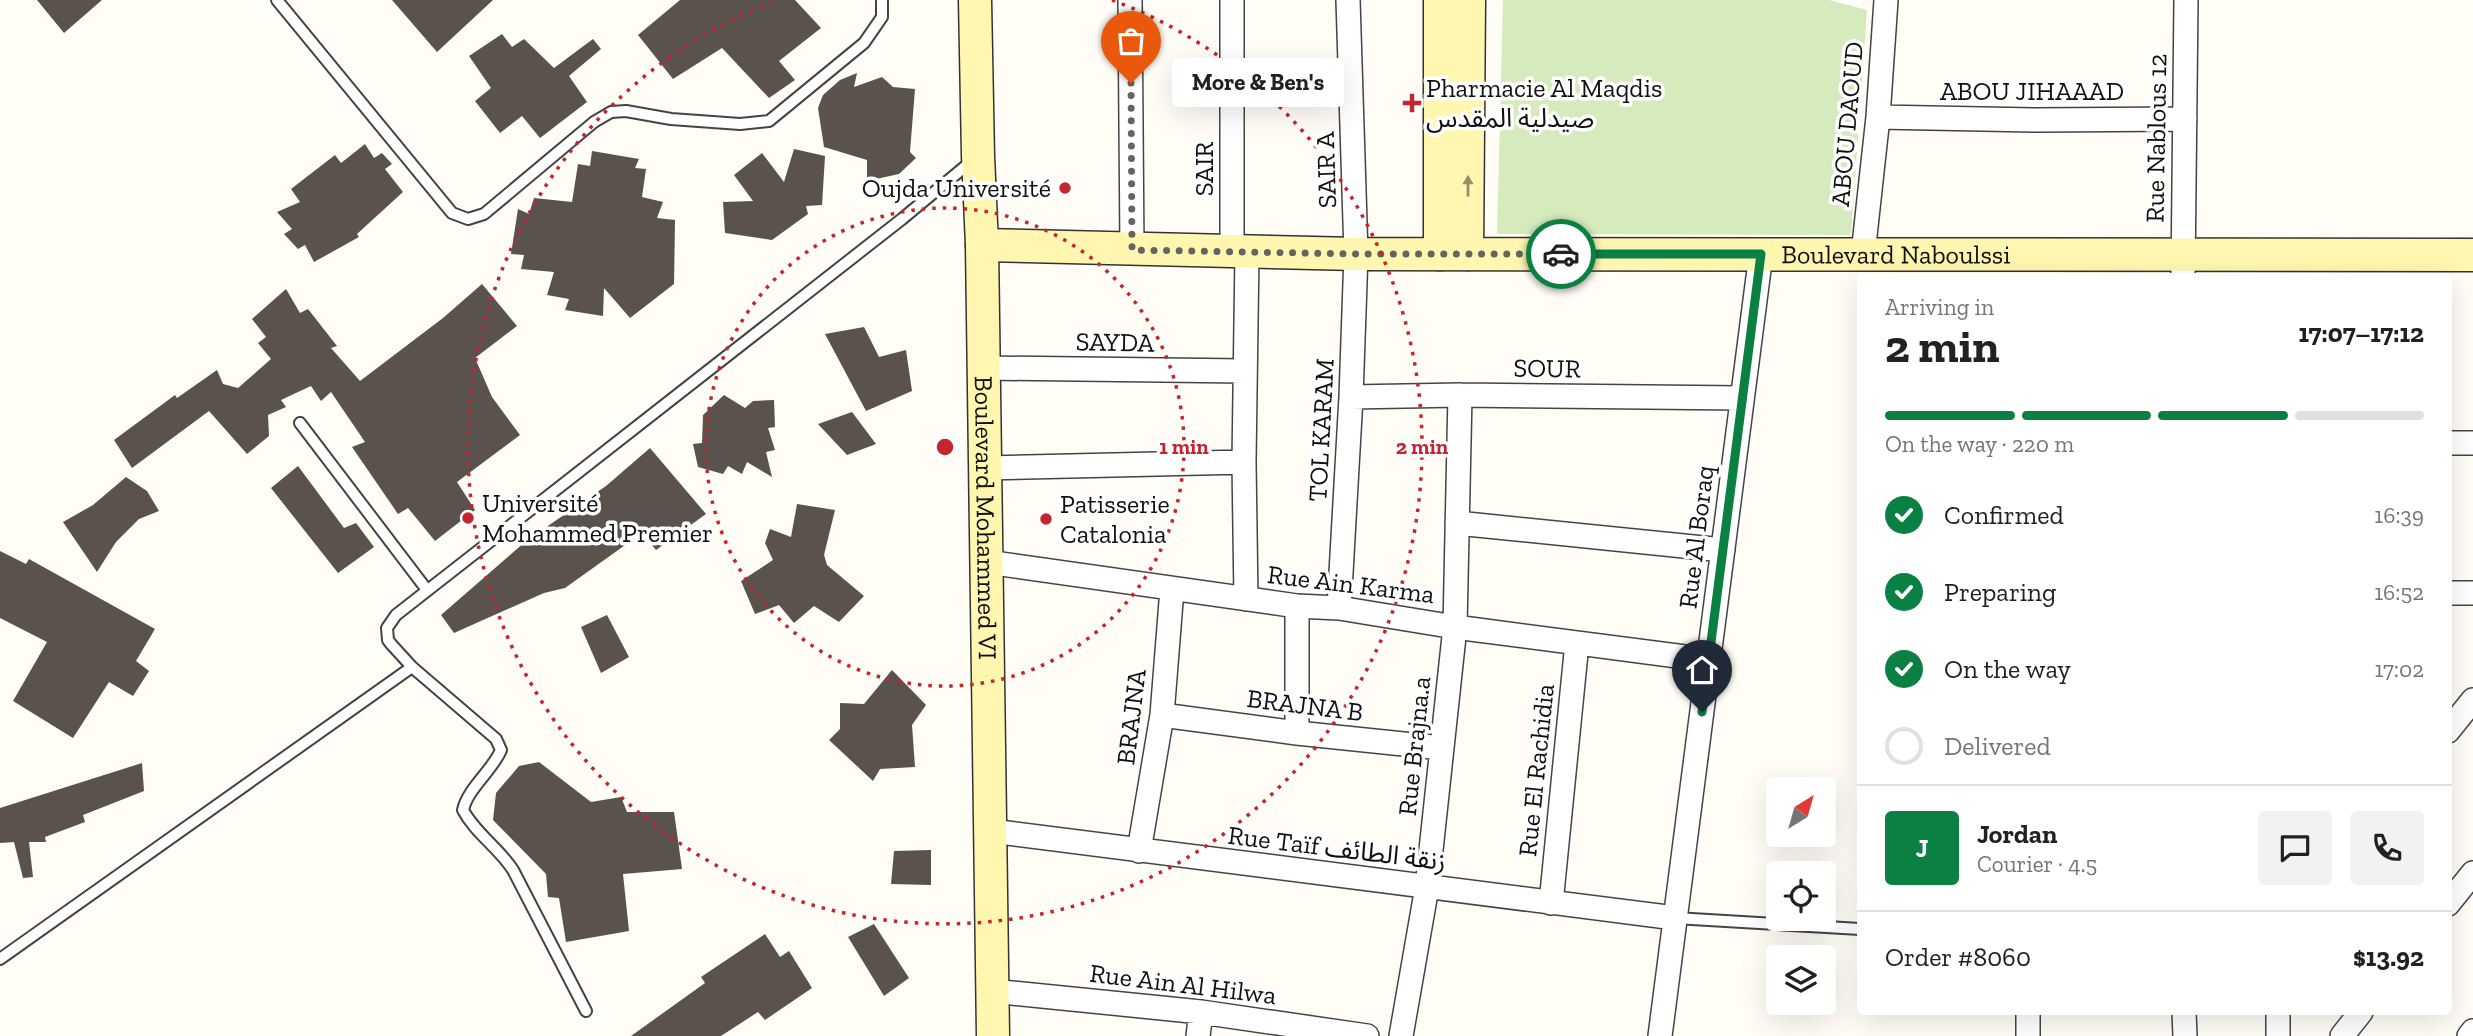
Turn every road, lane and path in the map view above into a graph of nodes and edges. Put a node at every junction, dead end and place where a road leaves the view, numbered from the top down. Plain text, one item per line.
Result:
1 (277, 0) edge
2 (883, 0) edge
3 (975, 0) edge
4 (1130, 0) edge
5 (1232, 0) edge
6 (1348, 0) edge
7 (1440, 0) edge
8 (1469, 0) edge
9 (1886, 0) edge
10 (2186, 0) edge
11 (1878, 117) junction
12 (2185, 119) junction
13 (978, 156) junction
14 (982, 245) junction
15 (1132, 250) junction
16 (1240, 253) junction
17 (1356, 254) junction
18 (1454, 254) junction
19 (1761, 254) junction
20 (1863, 254) junction
21 (2473, 255) edge
22 (2183, 266) edge
23 (984, 368) junction
24 (1245, 371) junction
25 (1460, 395) junction
26 (1351, 397) junction
27 (1742, 398) junction
28 (300, 423) dead end
29 (2452, 443) edge
30 (2473, 443) edge
31 (1244, 462) junction
32 (985, 468) junction
33 (1457, 523) junction
34 (1723, 550) junction
35 (987, 562) junction
36 (1172, 589) junction
37 (427, 590) junction
38 (2452, 593) edge
39 (2473, 593) edge
40 (1246, 599) junction
41 (1297, 606) junction
42 (1339, 608) junction
43 (1455, 626) junction
44 (1577, 643) junction
45 (1708, 660) junction
46 (412, 667) junction
47 (2473, 700) edge
48 (1162, 715) junction
49 (2452, 726) edge
50 (1297, 733) junction
51 (1442, 748) junction
52 (992, 831) junction
53 (1139, 851) junction
54 (2473, 873) edge
55 (1427, 887) junction
56 (2452, 899) edge
57 (1551, 903) junction
58 (1675, 918) junction
59 (1857, 929) edge
60 (0, 959) edge
61 (992, 991) junction
62 (586, 1011) dead end
63 (1201, 1012) junction
64 (2028, 1015) edge
65 (2185, 1015) edge
66 (2278, 1015) edge
67 (2359, 1015) edge
68 (2473, 1031) edge
69 (993, 1036) edge
70 (1198, 1036) edge
71 (1360, 1036) edge
72 (1401, 1036) edge
73 (1660, 1036) edge
74 (2028, 1036) edge
75 (2185, 1036) edge
76 (2278, 1036) edge
77 (2342, 1036) edge
78 (2469, 1036) edge

1 - 2 lane
3 - 13 street, Boulevard Mohammed VI
4 - 15 street
5 - 16 street, SAIR
6 - 17 street, SAIR A
7 - 18 street
18 -> 8 street
9 - 11 street, ABOU DAOUD
10 - 12 street, Rue Nablous 12
11 - 12 street, ABOU JIHAAAD
11 - 20 street, ABOU DAOUD
12 - 22 street, Rue Nablous 12
13 - 14 street, Boulevard Mohammed VI
13 - 37 lane
14 - 15 street, Boulevard Naboulssi
14 - 23 street, Boulevard Mohammed VI
15 - 16 street, Boulevard Naboulssi
16 - 17 street, Boulevard Naboulssi
16 - 24 street, SAIR
17 - 18 street, Boulevard Naboulssi
17 - 26 street, TOL KARAM
18 - 19 street, Boulevard Naboulssi
19 - 20 street, Boulevard Naboulssi
19 - 27 street, Rue Al Boraq
20 - 22 street, Boulevard Naboulssi
21 - 22 street, Boulevard Naboulssi
23 - 24 street, SAYDA
23 - 32 street, Boulevard Mohammed VI
24 - 31 street, SAIR
25 - 26 street, SOUR
25 - 27 street, SOUR
25 - 33 street, Rue Brajna.a
26 - 42 street, TOL KARAM
27 - 34 street, Rue Al Boraq
28 - 37 lane
29 - 30 street
31 - 32 street
31 - 40 street, SAIR
32 - 35 street, Boulevard Mohammed VI
33 - 34 street
33 - 43 street, Rue Brajna.a
34 - 45 street, Rue Al Boraq
35 - 36 street, Rue Ain Karma
35 - 52 street, Boulevard Mohammed VI
36 - 40 street, Rue Ain Karma
36 - 48 street, BRAJNA
37 - 46 lane
38 - 39 street
40 - 41 street, Rue Ain Karma
41 - 42 street, Rue Ain Karma
41 - 50 street
42 - 43 street, Rue Ain Karma
43 - 44 street, Rue Ain Karma
43 - 51 street, Rue Brajna.a
44 - 45 street, Rue Ain Karma
44 - 57 street, Rue El Rachidia
45 - 58 street, Rue Al Boraq
46 - 60 lane
46 - 62 lane
47 - 49 street
48 - 50 street, BRAJNA B
48 - 53 street, BRAJNA
50 - 51 street, BRAJNA B
51 - 55 street, Rue Brajna.a
52 - 53 street, Rue Taïf زنقة الطائف
52 - 61 street, Boulevard Mohammed VI
53 - 55 street, Rue Taïf زنقة الطائف
54 - 56 street
55 - 57 street, Rue Taïf زنقة الطائف
55 - 72 street, Rue Brajna.a
57 - 58 street, Rue Taïf زنقة الطائف
58 - 59 lane
58 - 73 street, Rue Al Boraq
61 - 63 street, Rue Ain Al Hilwa
61 - 69 street, Boulevard Mohammed VI
63 - 70 street
63 - 71 street, Rue Ain Al Hilwa
64 - 74 street
65 - 75 street
66 - 76 street
67 - 77 street
68 - 78 street

